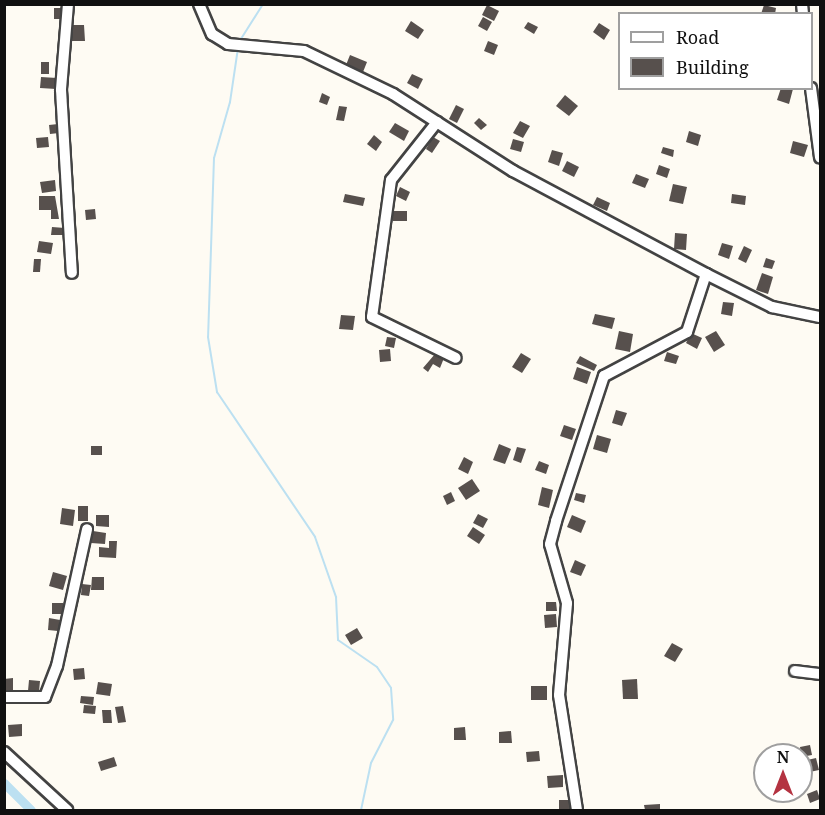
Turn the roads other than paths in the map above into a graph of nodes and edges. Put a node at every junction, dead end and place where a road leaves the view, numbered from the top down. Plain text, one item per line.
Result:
1 (68, 4) edge
2 (199, 4) edge
3 (811, 90) edge
4 (437, 122) junction
5 (820, 157) edge
6 (72, 273) dead end
7 (706, 274) junction
8 (820, 317) edge
9 (456, 358) dead end
10 (87, 529) dead end
11 (795, 671) dead end
12 (820, 674) edge
13 (4, 697) edge
14 (4, 752) edge
15 (67, 810) edge
16 (577, 810) edge

1 - 6 street
2 - 4 street
3 - 5 street
4 - 7 street
4 - 9 street
7 - 8 street
7 - 16 street
10 - 13 street
11 - 12 street
14 - 15 street

